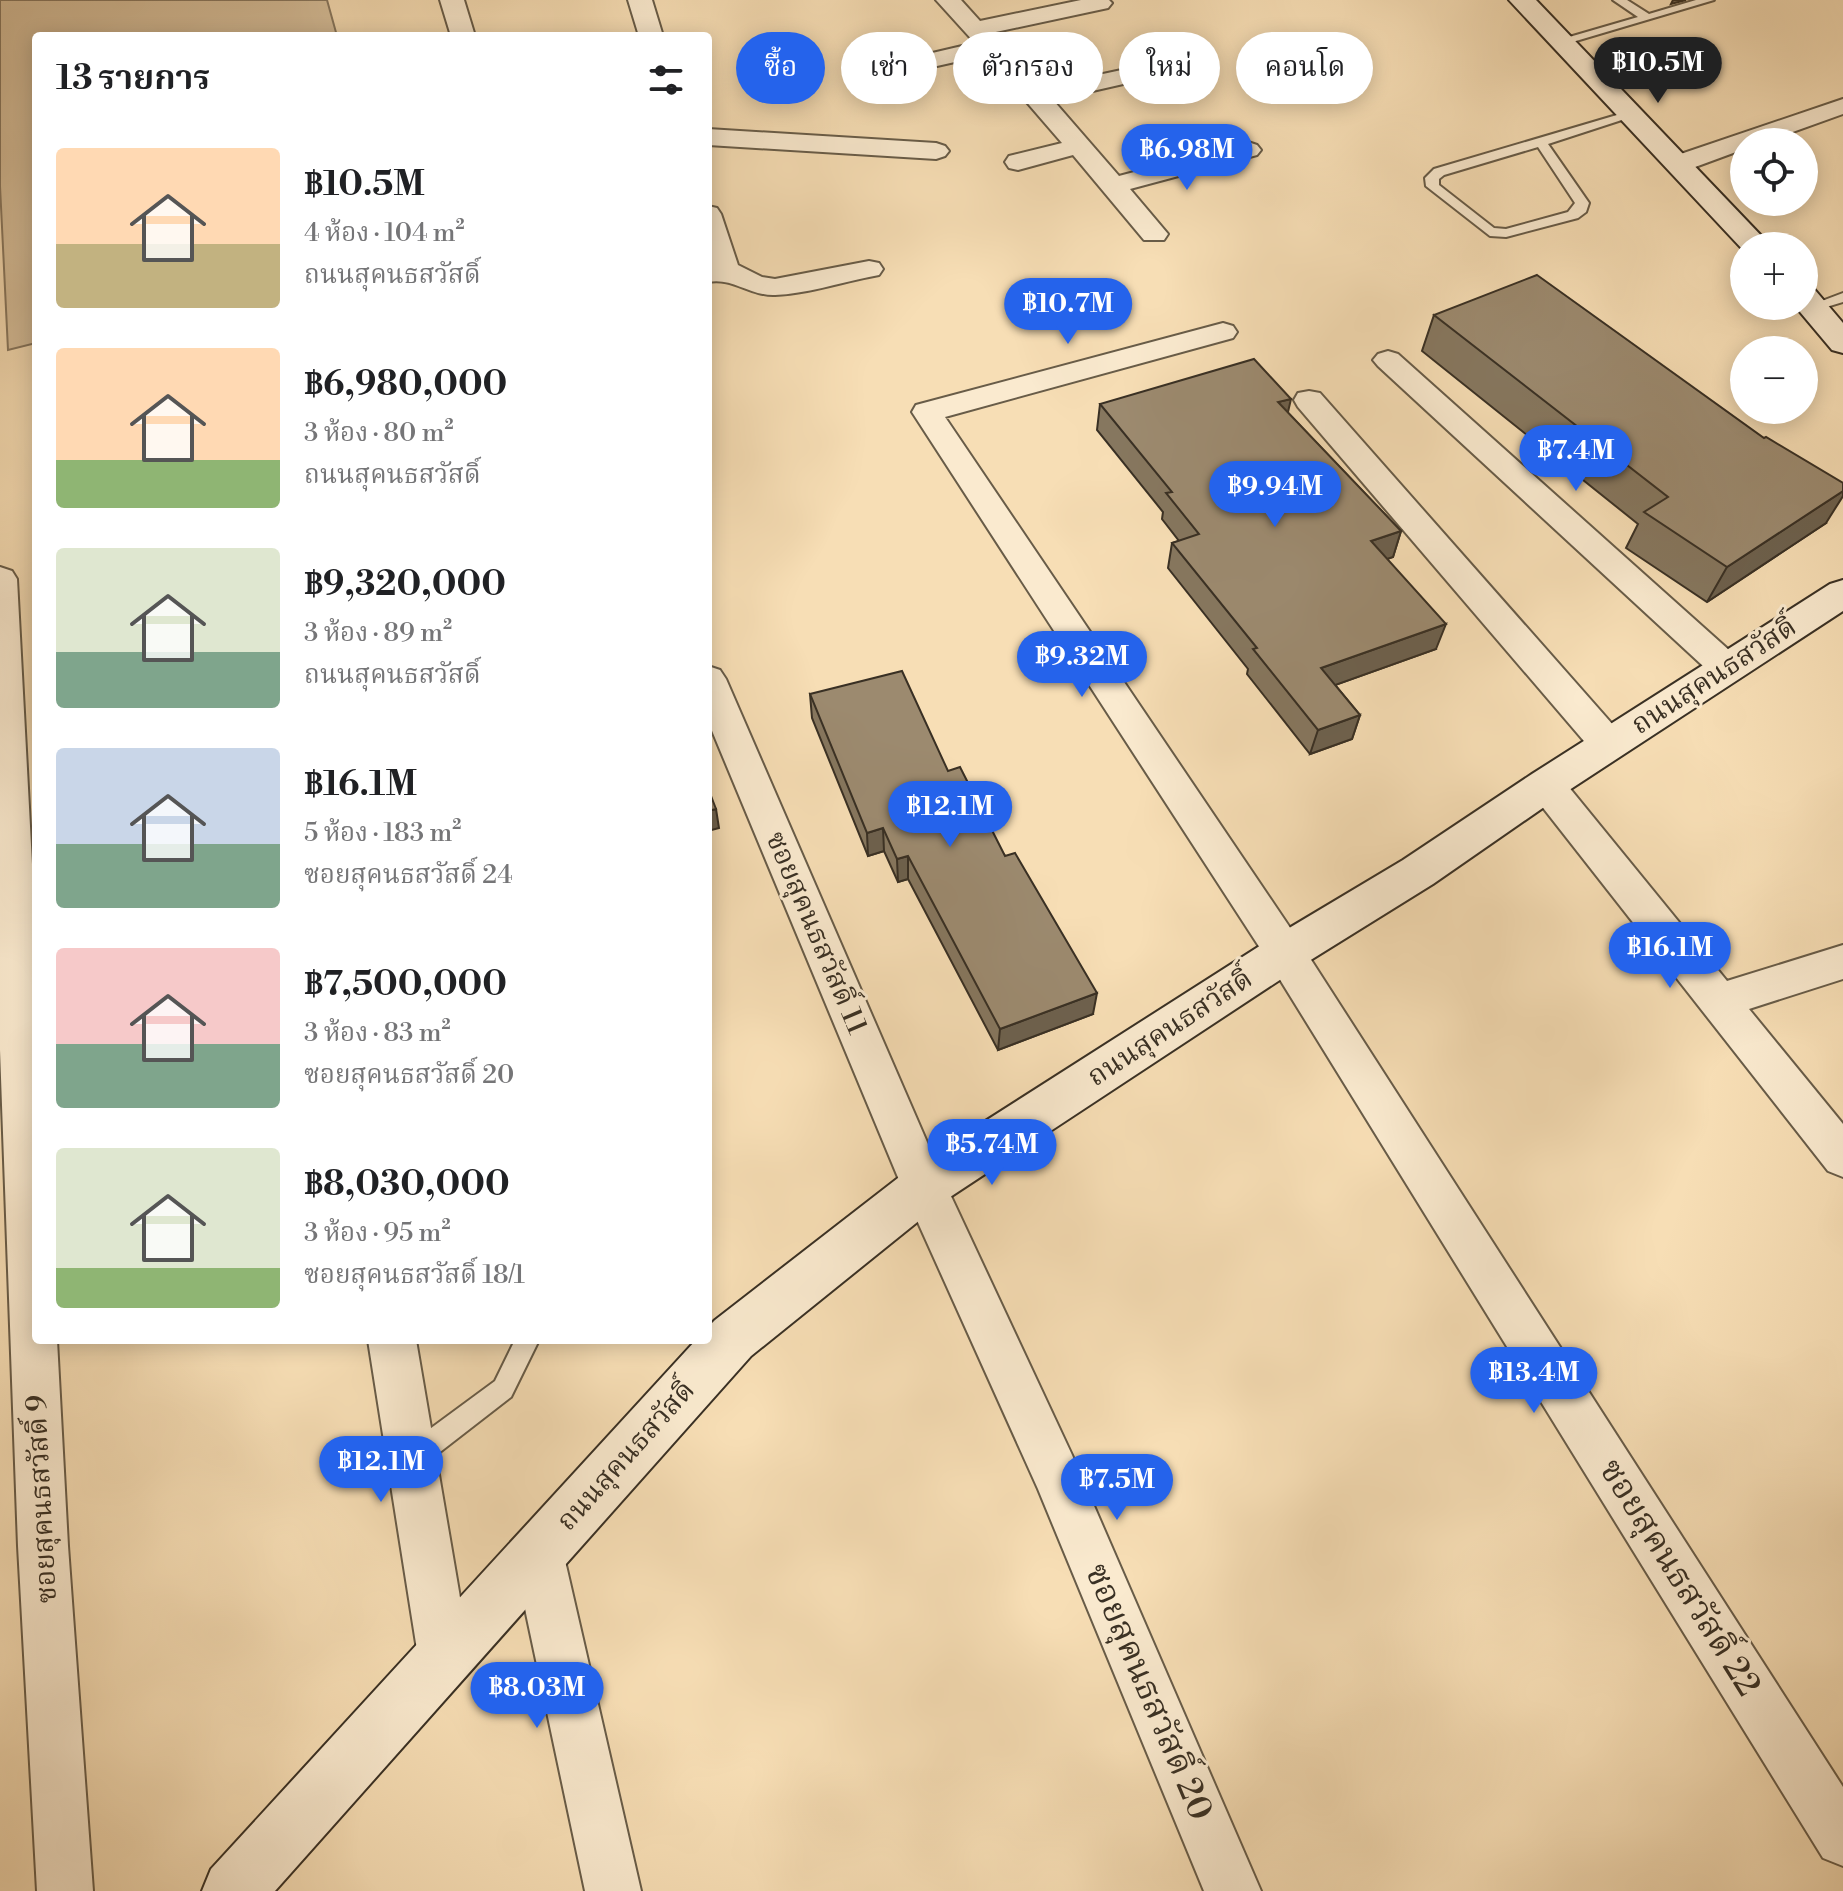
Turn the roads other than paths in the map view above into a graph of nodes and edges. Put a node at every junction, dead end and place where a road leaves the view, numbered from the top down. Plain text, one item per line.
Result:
1 (452, 0) edge
2 (640, 0) edge
3 (948, 0) edge
4 (1522, 0) edge
5 (1619, 0) edge
6 (1708, 0) edge
7 (1100, 3) dead end
8 (1647, 18) junction
9 (462, 32) edge
10 (650, 32) edge
11 (977, 32) edge
12 (1003, 32) edge
13 (1563, 43) junction
14 (953, 52) edge
15 (937, 59) dead end
16 (1043, 104) edge
17 (1843, 106) edge
18 (1631, 115) junction
19 (712, 137) edge
20 (1541, 142) junction
21 (1079, 146) junction
22 (1248, 150) dead end
23 (936, 151) dead end
24 (1018, 162) dead end
25 (1678, 164) junction
26 (1113, 186) junction
27 (1743, 232) edge
28 (1154, 234) dead end
29 (712, 240) edge
30 (869, 269) dead end
31 (717, 272) edge
32 (1843, 297) edge
33 (1818, 301) edge
34 (1818, 313) edge
35 (1223, 332) dead end
36 (1843, 343) edge
37 (1388, 360) dead end
38 (1309, 400) dead end
39 (0, 579) edge
40 (1843, 593) edge
41 (1727, 668) junction
42 (712, 688) edge
43 (1608, 744) junction
44 (1546, 785) junction
45 (1285, 953) junction
46 (1843, 962) edge
47 (1719, 1001) junction
48 (1843, 1157) edge
49 (924, 1187) junction
50 (32, 1299) edge
51 (34, 1344) edge
52 (393, 1344) edge
53 (525, 1344) edge
54 (411, 1458) junction
55 (538, 1552) junction
56 (444, 1656) junction
57 (1843, 1838) edge
58 (242, 1887) edge
59 (65, 1891) edge
60 (613, 1891) edge
61 (1233, 1891) edge

1 - 9 street
2 - 10 street
3 - 11 street
4 - 13 main road
5 - 8 lane
6 - 8 lane
7 - 12 street
8 - 13 lane
13 - 18 main road
14 - 15 street
16 - 21 street
17 - 25 street
18 - 20 lane
18 - 25 main road
19 - 23 street
20 - 20 lane
21 - 24 street
21 - 26 street
22 - 26 street
25 - 27 main road
26 - 28 street
29 - 31 street
30 - 31 street
32 - 33 lane
34 - 36 main road
35 - 45 street, ซอยสุคนธสวัสดิ์ 22
37 - 41 street
38 - 43 street
39 - 50 street, ซอยสุคนธสวัสดิ์ 9
40 - 41 main road, ถนนสุคนธสวัสดิ์
41 - 43 main road, ถนนสุคนธสวัสดิ์
42 - 49 street, ซอยสุคนธสวัสดิ์ 11
43 - 44 main road, ถนนสุคนธสวัสดิ์
44 - 45 main road, ถนนสุคนธสวัสดิ์
44 - 47 street
45 - 49 main road, ถนนสุคนธสวัสดิ์
45 - 57 street, ซอยสุคนธสวัสดิ์ 22
46 - 47 street
47 - 48 street
49 - 55 main road, ถนนสุคนธสวัสดิ์
49 - 61 street, ซอยสุคนธสวัสดิ์ 20
51 - 59 street, ซอยสุคนธสวัสดิ์ 9
52 - 54 street
53 - 54 lane
54 - 56 street
55 - 56 main road, ถนนสุคนธสวัสดิ์
55 - 60 street
56 - 58 main road, ถนนสุคนธสวัสดิ์

